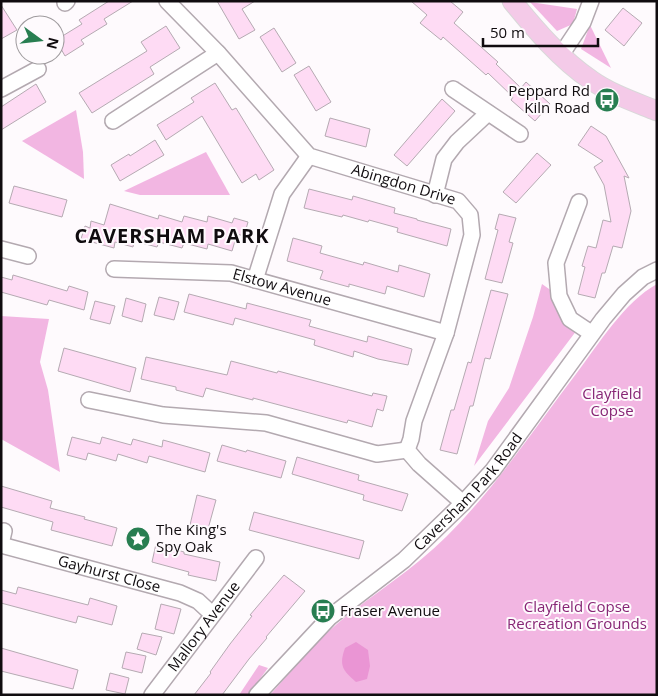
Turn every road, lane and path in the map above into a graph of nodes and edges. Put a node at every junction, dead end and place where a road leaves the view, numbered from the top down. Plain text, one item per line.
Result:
1 (167, 1) edge
2 (512, 1) edge
3 (591, 1) edge
4 (218, 53) junction
5 (561, 55) junction
6 (38, 69) dead end
7 (1, 89) edge
8 (453, 89) dead end
9 (657, 111) edge
10 (488, 113) junction
11 (113, 121) dead end
12 (520, 134) dead end
13 (309, 156) junction
14 (435, 195) junction
15 (579, 202) dead end
16 (1, 249) edge
17 (28, 256) dead end
18 (114, 269) dead end
19 (657, 270) edge
20 (255, 280) junction
21 (446, 333) junction
22 (591, 333) junction
23 (89, 400) dead end
24 (407, 450) junction
25 (463, 503) junction
26 (2, 540) edge
27 (256, 558) dead end
28 (212, 614) junction
29 (152, 695) edge
30 (257, 695) edge

1 - 4 street
2 - 5 main road
3 - 5 street
4 - 11 street
4 - 13 street
5 - 9 main road
6 - 7 street
8 - 10 street
10 - 12 street
10 - 14 street
13 - 14 street, Abingdon Drive
13 - 20 street
14 - 21 street, Abingdon Drive
15 - 22 street
16 - 17 street
18 - 20 street, Elstow Avenue
19 - 22 street, Caversham Park Road
20 - 21 street, Elstow Avenue
21 - 24 street, Abingdon Drive
22 - 25 street, Caversham Park Road
23 - 24 street
24 - 25 street
25 - 30 street, Caversham Park Road
26 - 28 street, Gayhurst Close
27 - 28 street, Mallory Avenue
28 - 29 street, Mallory Avenue

